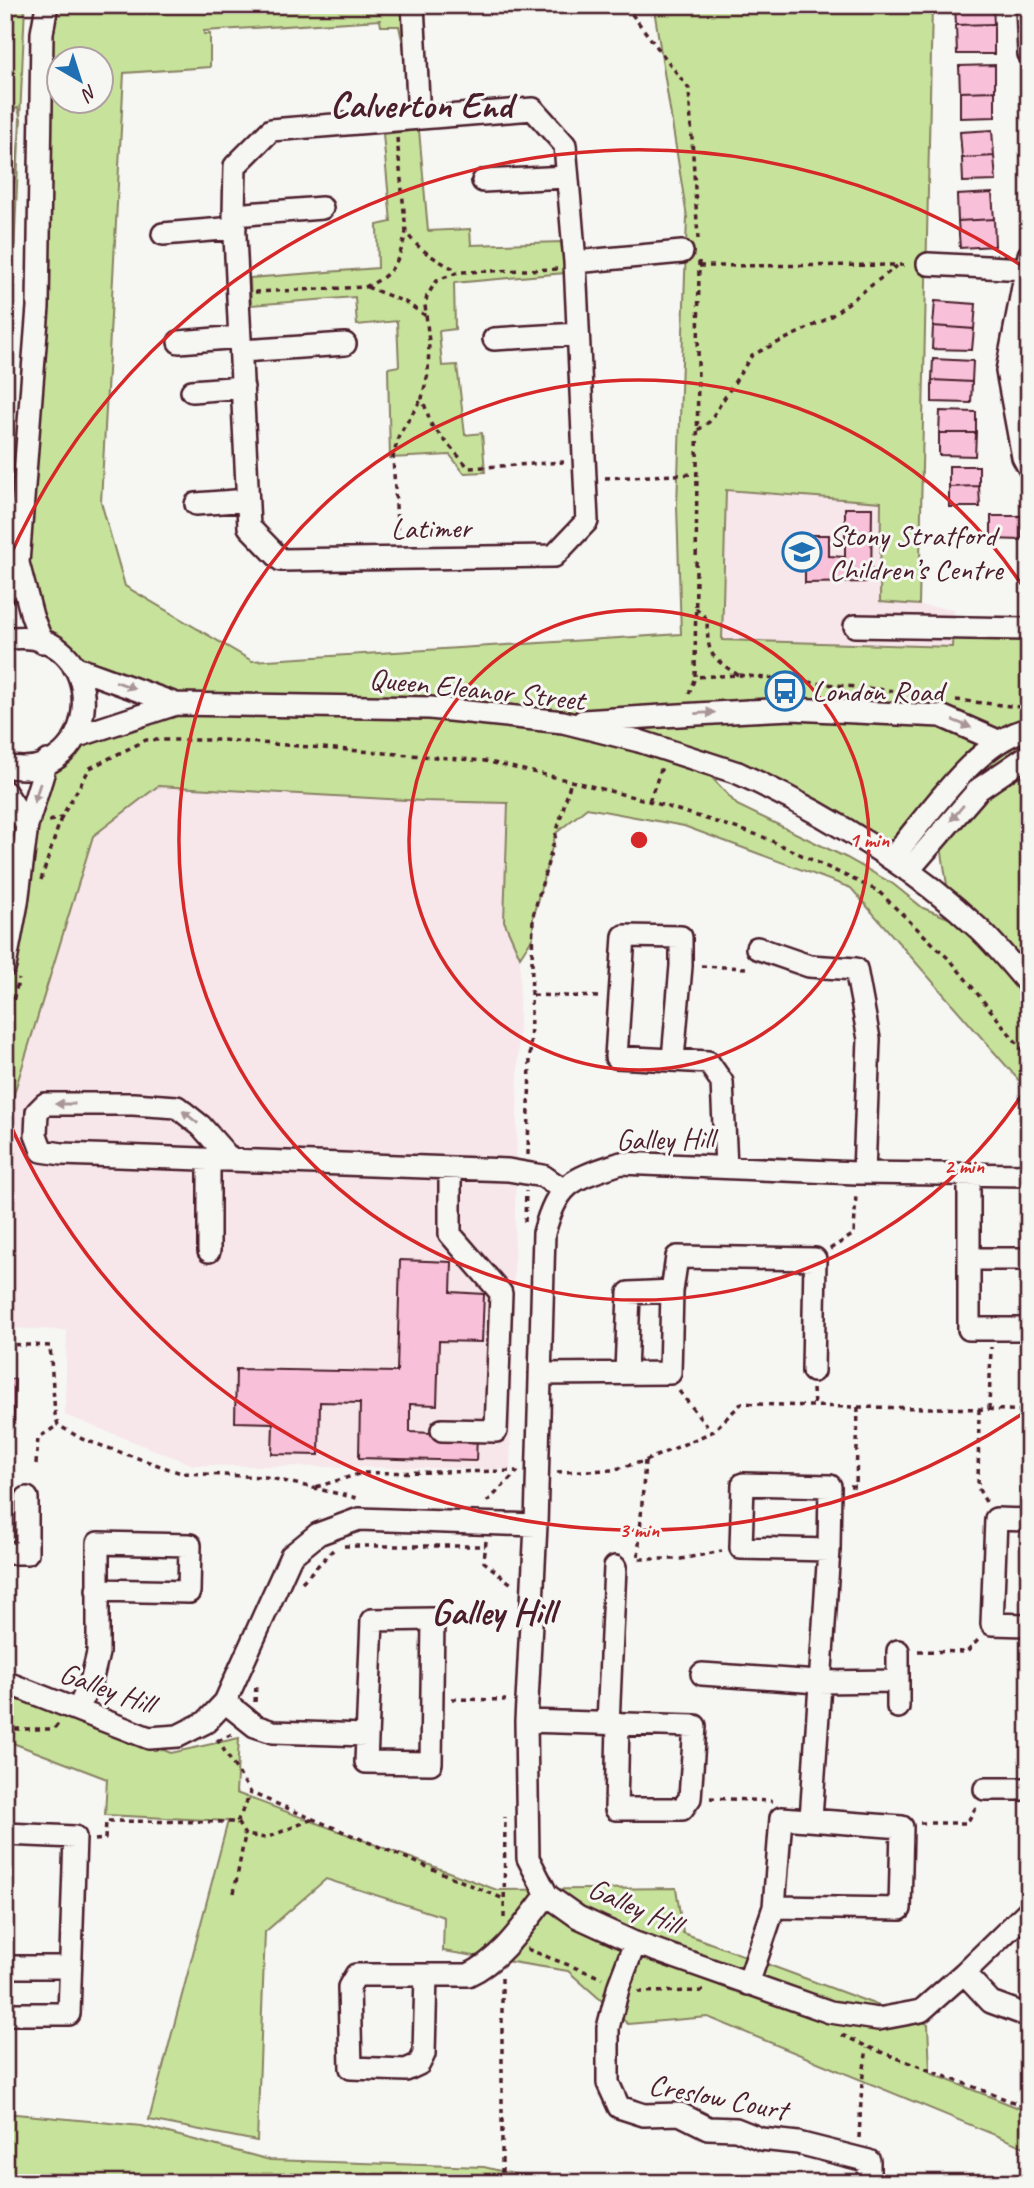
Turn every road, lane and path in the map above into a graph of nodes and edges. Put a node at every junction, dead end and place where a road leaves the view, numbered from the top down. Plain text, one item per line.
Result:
1 (413, 5) edge
2 (614, 5) edge
3 (1027, 5) edge
4 (47, 6) edge
5 (1028, 34) edge
6 (1029, 54) edge
7 (419, 118) junction
8 (395, 120) junction
9 (567, 177) junction
10 (483, 181) dead end
11 (322, 208) dead end
12 (235, 222) junction
13 (405, 232) junction
14 (163, 234) dead end
15 (693, 248) junction
16 (1028, 262) edge
17 (928, 264) joint
18 (575, 265) junction
19 (699, 266) junction
20 (898, 267) junction
21 (460, 272) junction
22 (365, 287) junction
23 (238, 293) junction
24 (426, 316) junction
25 (578, 334) junction
26 (494, 339) dead end
27 (179, 342) dead end
28 (241, 344) junction
29 (345, 344) dead end
30 (243, 387) junction
31 (192, 391) dead end
32 (422, 398) junction
33 (698, 430) junction
34 (1029, 468) edge
35 (584, 470) junction
36 (697, 474) junction
37 (248, 500) junction
38 (196, 504) dead end
39 (399, 558) junction
40 (18, 563) junction
41 (5, 592) edge
42 (696, 608) junction
43 (855, 626) dead end
44 (1029, 629) edge
45 (5, 639) edge
46 (42, 642) junction
47 (74, 667) junction
48 (738, 675) junction
49 (925, 695) dead end
50 (952, 699) dead end
51 (176, 704) junction
52 (1029, 708) edge
53 (564, 722) junction
54 (1029, 729) edge
55 (75, 737) junction
56 (998, 741) junction
57 (1029, 755) edge
58 (47, 761) junction
59 (5, 766) edge
60 (571, 781) junction
61 (5, 792) edge
62 (27, 825) junction
63 (900, 865) junction
64 (757, 948) joint
65 (5, 965) edge
66 (681, 965) junction
67 (1029, 985) edge
68 (533, 995) junction
69 (619, 998) junction
70 (1029, 1058) edge
71 (673, 1059) junction
72 (209, 1159) junction
73 (231, 1160) junction
74 (726, 1167) junction
75 (450, 1168) junction
76 (860, 1173) junction
77 (527, 1174) junction
78 (969, 1175) junction
79 (1029, 1175) edge
80 (562, 1189) junction
81 (525, 1228) dead end
82 (209, 1251) dead end
83 (815, 1259) junction
84 (969, 1259) junction
85 (1029, 1259) edge
86 (671, 1291) junction
87 (1029, 1329) edge
88 (992, 1331) junction
89 (5, 1344) edge
90 (813, 1371) dead end
91 (626, 1373) junction
92 (670, 1373) junction
93 (540, 1374) junction
94 (858, 1406) junction
95 (979, 1409) junction
96 (989, 1409) junction
97 (1029, 1411) edge
98 (58, 1425) junction
99 (442, 1430) dead end
100 (712, 1432) junction
101 (645, 1461) junction
102 (36, 1464) dead end
103 (527, 1472) junction
104 (830, 1486) junction
105 (313, 1488) junction
106 (27, 1498) dead end
107 (362, 1499) dead end
108 (476, 1502) dead end
109 (488, 1512) junction
110 (996, 1519) junction
111 (1029, 1520) edge
112 (536, 1525) junction
113 (316, 1536) junction
114 (337, 1546) junction
115 (485, 1546) junction
116 (741, 1548) junction
117 (828, 1550) junction
118 (5, 1553) edge
119 (615, 1567) dead end
120 (514, 1587) dead end
121 (97, 1590) junction
122 (296, 1593) dead end
123 (992, 1625) junction
124 (1029, 1625) edge
125 (898, 1651) joint
126 (702, 1674) dead end
127 (898, 1681) junction
128 (5, 1682) edge
129 (818, 1682) junction
130 (256, 1684) dead end
131 (507, 1688) dead end
132 (432, 1698) junction
133 (225, 1702) junction
134 (898, 1707) dead end
135 (74, 1709) junction
136 (526, 1721) junction
137 (206, 1722) junction
138 (613, 1724) junction
139 (5, 1729) edge
140 (245, 1729) junction
141 (366, 1735) junction
142 (218, 1741) junction
143 (985, 1789) joint
144 (1029, 1789) edge
145 (250, 1793) junction
146 (690, 1798) junction
147 (506, 1806) dead end
148 (781, 1818) junction
149 (313, 1819) junction
150 (811, 1819) junction
151 (237, 1822) junction
152 (902, 1827) junction
153 (5, 1834) edge
154 (245, 1835) junction
155 (75, 1841) junction
156 (234, 1893) dead end
157 (548, 1895) junction
158 (505, 1899) junction
159 (774, 1907) junction
160 (1029, 1910) edge
161 (635, 1942) junction
162 (506, 1945) junction
163 (5, 1967) edge
164 (69, 1967) junction
165 (964, 1973) junction
166 (426, 1975) junction
167 (748, 1984) junction
168 (619, 1985) junction
169 (717, 1991) dead end
170 (5, 2014) edge
171 (1029, 2016) edge
172 (831, 2030) dead end
173 (868, 2047) junction
174 (1029, 2108) edge
175 (858, 2158) junction
176 (502, 2183) edge
177 (869, 2183) edge

1 - 7 street
2 - 15 path
3 - 5 street
4 - 40 street
5 - 6 street
7 - 8 street, Latimer
7 - 9 street, Latimer
8 - 12 street, Latimer
8 - 13 path
9 - 10 street
9 - 18 street, Latimer
11 - 12 street
12 - 14 street
12 - 23 street, Latimer
13 - 21 path
13 - 22 path
15 - 18 street
15 - 19 path
16 - 17 street
16 - 34 street
17 - 20 path
18 - 21 path
18 - 25 street, Latimer
19 - 20 path
19 - 33 path
20 - 33 path
21 - 24 path
22 - 23 path
22 - 24 path
23 - 28 street, Latimer
24 - 32 path
25 - 26 street
25 - 35 street, Latimer
27 - 28 street
28 - 29 street
28 - 30 street, Latimer
30 - 31 street
30 - 37 street, Latimer
32 - 35 path
32 - 39 path
33 - 36 path
35 - 36 path
35 - 39 street, Latimer
36 - 42 path
37 - 38 street
37 - 39 street, Latimer
40 - 41 street
40 - 46 street
42 - 48 path
42 - 48 path
43 - 44 street
45 - 46 street
46 - 47 street
47 -> 51 street, Queen Eleanor Street
47 - 55 street
48 - 49 path
50 - 52 path
51 - 53 street, Queen Eleanor Street
51 - 55 street, Queen Eleanor Street
53 -> 56 street, bridge
53 - 63 street, Queen Eleanor Street, bridge
54 - 56 street
55 - 58 street
56 - 63 street
57 -> 63 street
58 - 59 street
58 -> 62 street
60 - 62 path
60 - 68 path
60 - 70 path
61 - 62 street
62 - 65 street
63 - 67 street, Queen Eleanor Street
64 - 66 path
64 - 76 street
66 - 69 street
66 - 71 street
68 - 69 path
68 - 77 path
69 - 71 street
71 - 74 street
72 - 73 street
73 -> 72 street
72 - 82 street
73 - 75 street
74 - 76 street, Galley Hill
74 - 80 street, Galley Hill
75 - 77 street
75 - 99 street
76 - 78 street, Galley Hill
76 - 83 path
77 - 80 street
77 - 81 path
78 - 79 street, Galley Hill
78 - 84 street
80 - 93 street, Galley Hill
83 - 86 street
83 - 90 street
84 - 85 street
84 - 88 street
86 - 91 street
86 - 92 street
87 - 88 street
88 - 96 path
89 - 98 path
91 - 92 street
91 - 93 street
92 - 100 path
93 - 103 street, Galley Hill
94 - 95 path
94 - 100 path
94 - 104 path
95 - 96 path
95 - 110 path
96 - 97 path
98 - 102 path
98 - 105 path
100 - 101 path
101 - 103 path
101 - 116 path
103 - 105 path
103 - 109 path
103 - 112 street, Galley Hill
104 - 116 street
104 - 117 street
105 - 107 path
106 - 118 street
108 - 109 path
109 - 112 street, Galley Hill
109 - 113 street, Galley Hill
109 - 115 path
110 - 111 street
110 - 123 street
112 - 136 street, Galley Hill
113 - 114 path
113 - 133 street, Galley Hill
114 - 115 path
114 - 122 path
115 - 120 path
116 - 117 street
117 - 129 street
119 - 138 street
121 - 121 street
121 - 135 street
123 - 124 street
123 - 125 path
125 - 127 street
126 - 129 street
127 - 129 street
127 - 134 street
128 - 135 street, Galley Hill
129 - 150 street
130 - 140 path
131 - 132 path
132 - 141 street
132 - 141 street
133 - 137 street, Galley Hill
133 - 140 street
135 - 137 street, Galley Hill
135 - 139 path
136 - 138 street
136 - 157 street, Galley Hill
137 - 142 path
138 - 146 street
138 - 146 street
140 - 141 street
140 - 142 path
142 - 145 path
143 - 144 street
143 - 152 path
145 - 149 path
145 - 151 path
146 - 148 path
147 - 158 path
148 - 150 street
148 - 159 street
149 - 154 path
149 - 158 path
150 - 152 street
151 - 154 path
151 - 155 path
152 - 159 street
153 - 155 street
154 - 156 path
155 - 164 street
157 - 161 street, Galley Hill
157 - 162 street
158 - 162 path
159 - 167 street
160 - 165 street, Galley Hill
161 - 167 street, Galley Hill
161 - 168 street, Creslow Court
162 - 166 street
162 - 168 path
162 - 176 path
163 - 164 street
164 - 170 street
165 - 167 street, Galley Hill
165 - 171 street
166 - 166 street
168 - 169 path
168 - 175 street, Creslow Court
172 - 173 path
173 - 174 path
173 - 175 path
175 - 177 street

